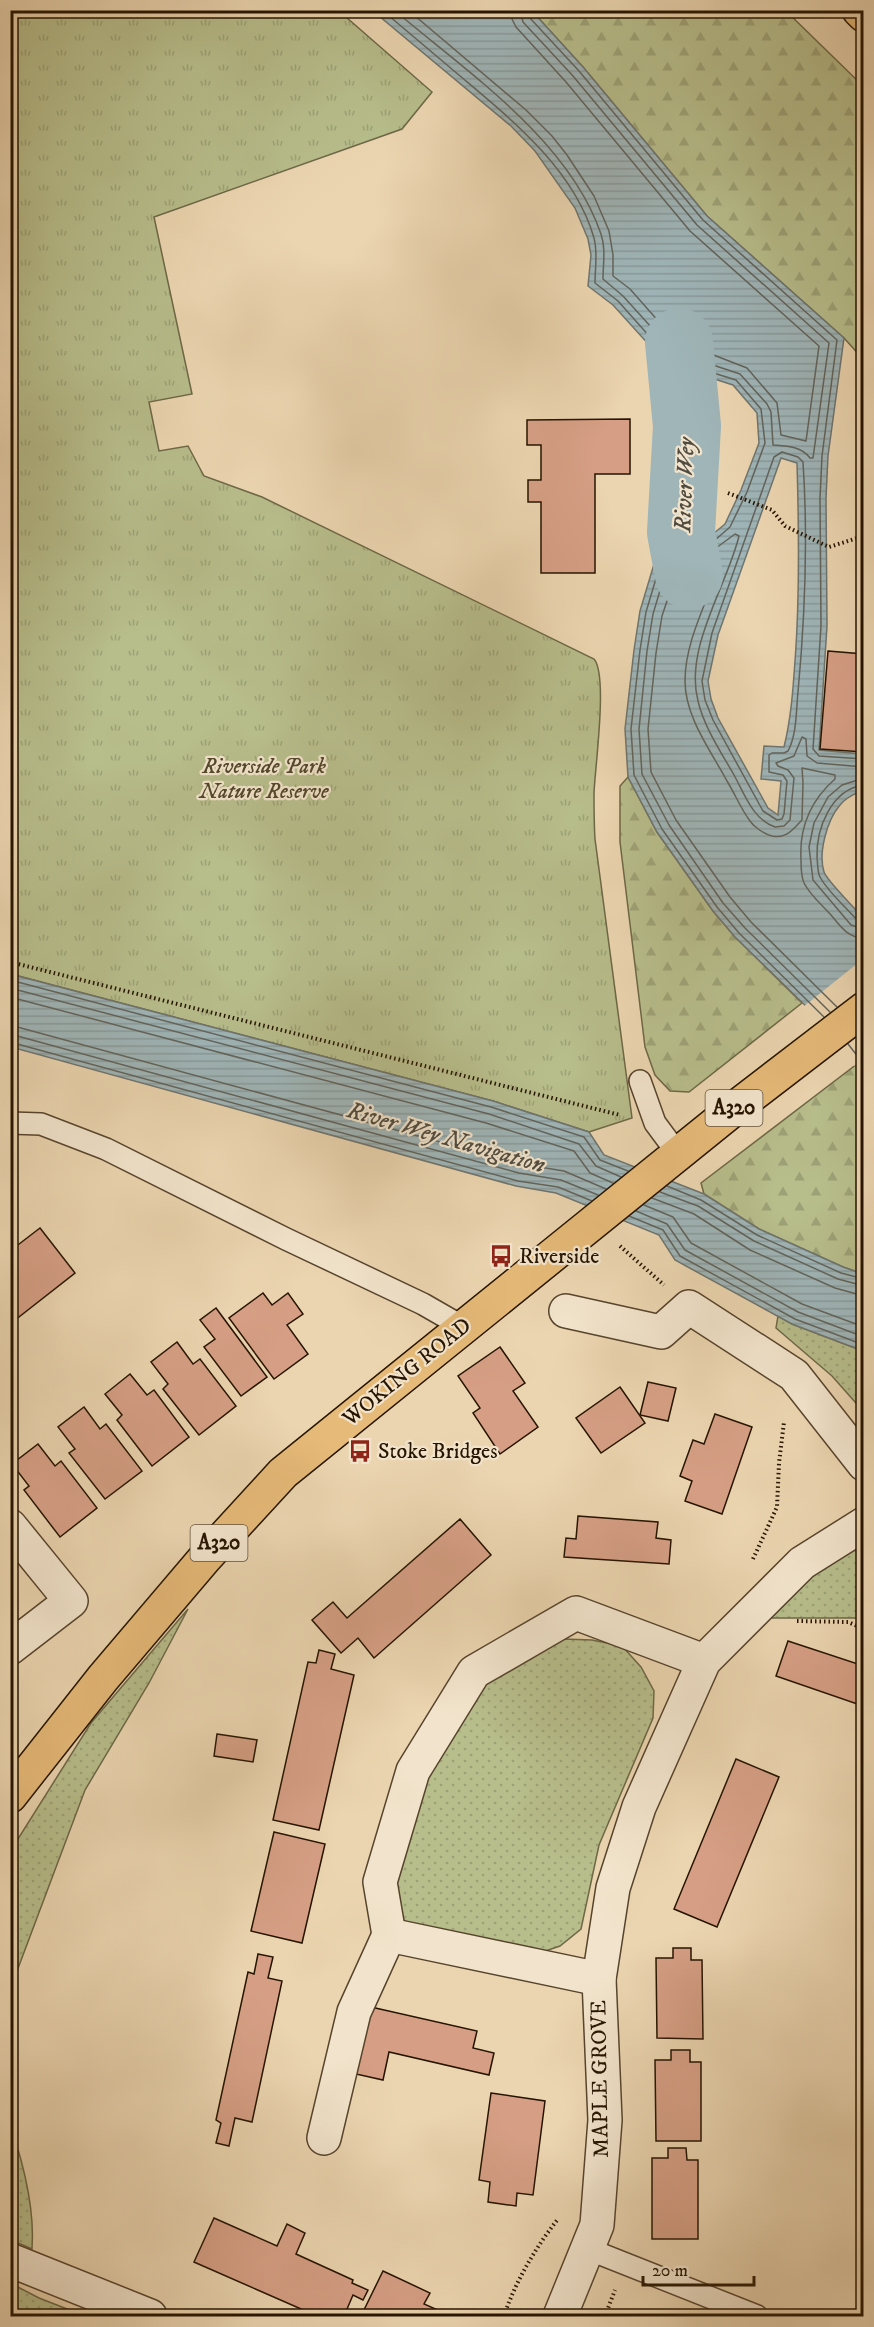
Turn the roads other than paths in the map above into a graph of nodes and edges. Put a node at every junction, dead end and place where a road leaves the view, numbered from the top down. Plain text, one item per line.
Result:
1 (859, 10) edge
2 (864, 15) edge
3 (864, 1009) edge
4 (640, 1081) dead end
5 (10, 1123) edge
6 (671, 1160) junction
7 (566, 1311) dead end
8 (464, 1327) junction
9 (864, 1464) edge
10 (864, 1524) edge
11 (10, 1526) edge
12 (10, 1648) edge
13 (704, 1660) junction
14 (10, 1796) edge
15 (389, 1935) junction
16 (599, 1979) junction
17 (324, 2138) dead end
18 (588, 2249) junction
19 (10, 2260) edge
20 (150, 2316) edge
21 (560, 2316) edge
22 (757, 2316) edge

1 - 2 main road
3 - 6 main road, WOKING ROAD / A320
4 - 6 lane
5 - 8 lane
6 - 8 main road, WOKING ROAD / A320
7 - 9 street
8 - 14 main road, WOKING ROAD / A320
10 - 13 street, MAPLE GROVE
11 - 12 street
13 - 15 street
13 - 16 street, MAPLE GROVE
15 - 16 street, MAPLE GROVE
15 - 17 street
16 - 18 street, MAPLE GROVE
18 - 21 street, MAPLE GROVE
18 - 22 lane
19 - 20 street

